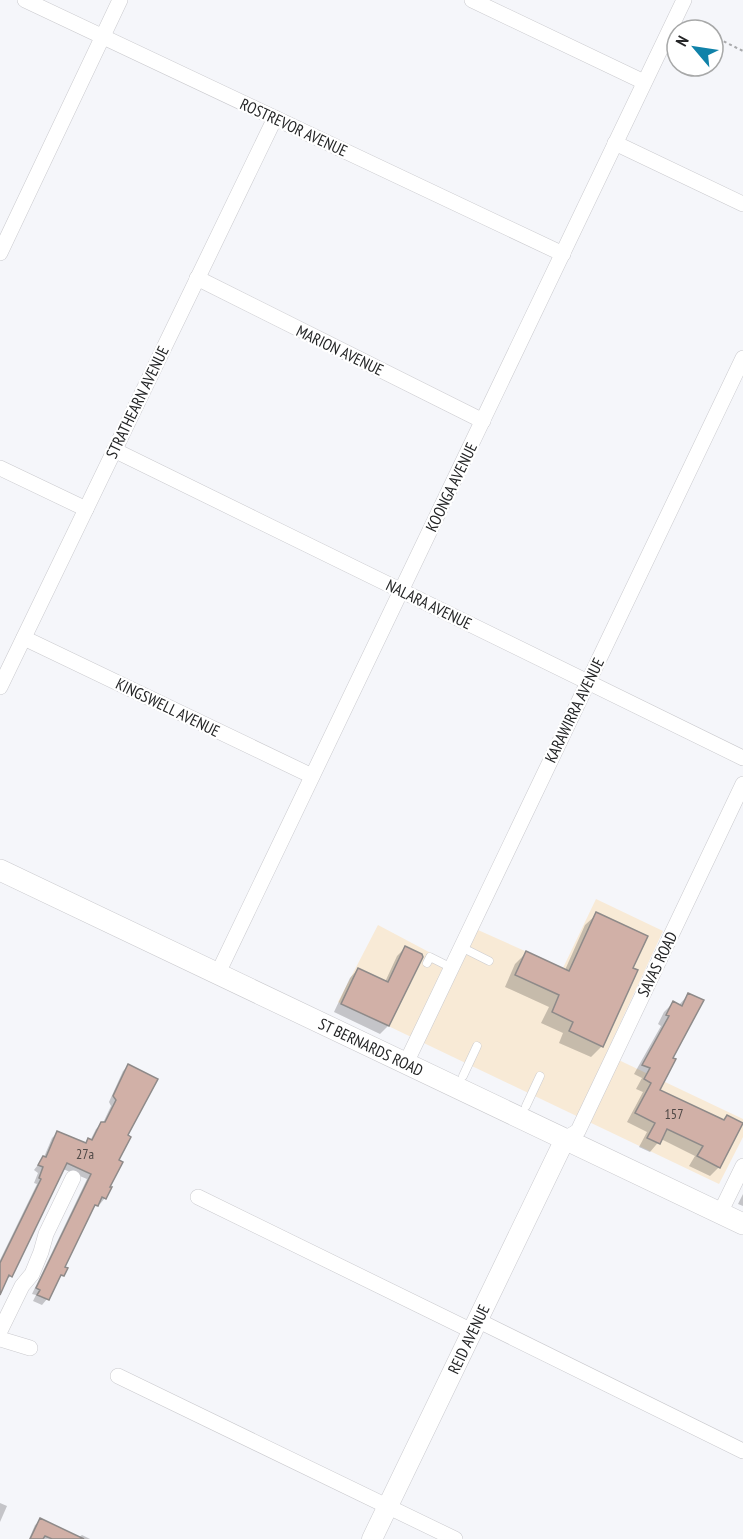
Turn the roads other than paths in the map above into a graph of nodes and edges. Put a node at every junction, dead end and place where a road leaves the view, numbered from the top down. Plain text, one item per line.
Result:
1 (26, 0) edge
2 (120, 0) edge
3 (472, 0) edge
4 (684, 0) edge
5 (102, 37) junction
6 (644, 82) junction
7 (275, 118) junction
8 (615, 143) junction
9 (743, 204) edge
10 (0, 253) edge
11 (563, 254) junction
12 (197, 278) junction
13 (743, 358) edge
14 (483, 421) junction
15 (114, 450) junction
16 (0, 468) edge
17 (86, 509) junction
18 (401, 590) junction
19 (24, 638) junction
20 (588, 681) junction
21 (0, 687) edge
22 (743, 759) edge
23 (312, 777) junction
24 (743, 784) edge
25 (0, 855) edge
26 (0, 870) edge
27 (460, 947) junction
28 (489, 961) dead end
29 (427, 963) dead end
30 (450, 967) junction
31 (221, 968) junction
32 (477, 1046) dead end
33 (409, 1057) junction
34 (463, 1076) junction
35 (540, 1076) dead end
36 (526, 1106) junction
37 (572, 1135) junction
38 (743, 1166) edge
39 (73, 1178) dead end
40 (198, 1197) dead end
41 (730, 1208) edge
42 (743, 1224) edge
43 (475, 1325) junction
44 (0, 1331) edge
45 (0, 1339) edge
46 (30, 1348) dead end
47 (118, 1376) dead end
48 (743, 1451) edge
49 (388, 1507) junction
50 (372, 1539) edge
51 (455, 1539) edge

1 - 5 street, ROSTREVOR AVENUE
2 - 5 street
3 - 6 street
4 - 6 street, KOONGA AVENUE
5 - 7 street, ROSTREVOR AVENUE
5 - 10 street
6 - 8 street, KOONGA AVENUE
7 - 11 street, ROSTREVOR AVENUE
7 - 12 street, STRATHEARN AVENUE
8 - 9 street
8 - 11 street, KOONGA AVENUE
11 - 14 street, KOONGA AVENUE
12 - 14 street, MARION AVENUE
12 - 15 street, STRATHEARN AVENUE
13 - 20 street, KARAWIRRA AVENUE
14 - 18 street, KOONGA AVENUE
15 - 17 street, STRATHEARN AVENUE
15 - 18 street, NALARA AVENUE
16 - 17 street
17 - 19 street, STRATHEARN AVENUE
18 - 20 street, NALARA AVENUE
18 - 23 street, KOONGA AVENUE
19 - 21 street, STRATHEARN AVENUE
19 - 23 street, KINGSWELL AVENUE
20 - 22 street, NALARA AVENUE
20 - 27 street, KARAWIRRA AVENUE
23 - 31 street, KOONGA AVENUE
24 - 37 street, SAVAS ROAD
25 - 31 main road, ST BERNARDS ROAD
26 - 31 main road, ST BERNARDS ROAD
27 - 28 lane
27 - 30 street, KARAWIRRA AVENUE
29 - 30 lane
30 - 33 street, KARAWIRRA AVENUE
31 - 33 main road, ST BERNARDS ROAD
32 - 34 lane
33 - 34 main road, ST BERNARDS ROAD
33 - 37 main road, ST BERNARDS ROAD
34 - 36 main road, ST BERNARDS ROAD
35 - 36 lane
36 - 37 main road, ST BERNARDS ROAD
37 - 41 main road, ST BERNARDS ROAD
37 - 43 street, REID AVENUE
38 - 41 street
39 - 44 street
40 - 43 street
41 - 42 main road, ST BERNARDS ROAD
43 - 48 street
43 - 49 street, REID AVENUE
45 - 46 street
47 - 49 street
49 - 50 street, REID AVENUE
49 - 51 street

